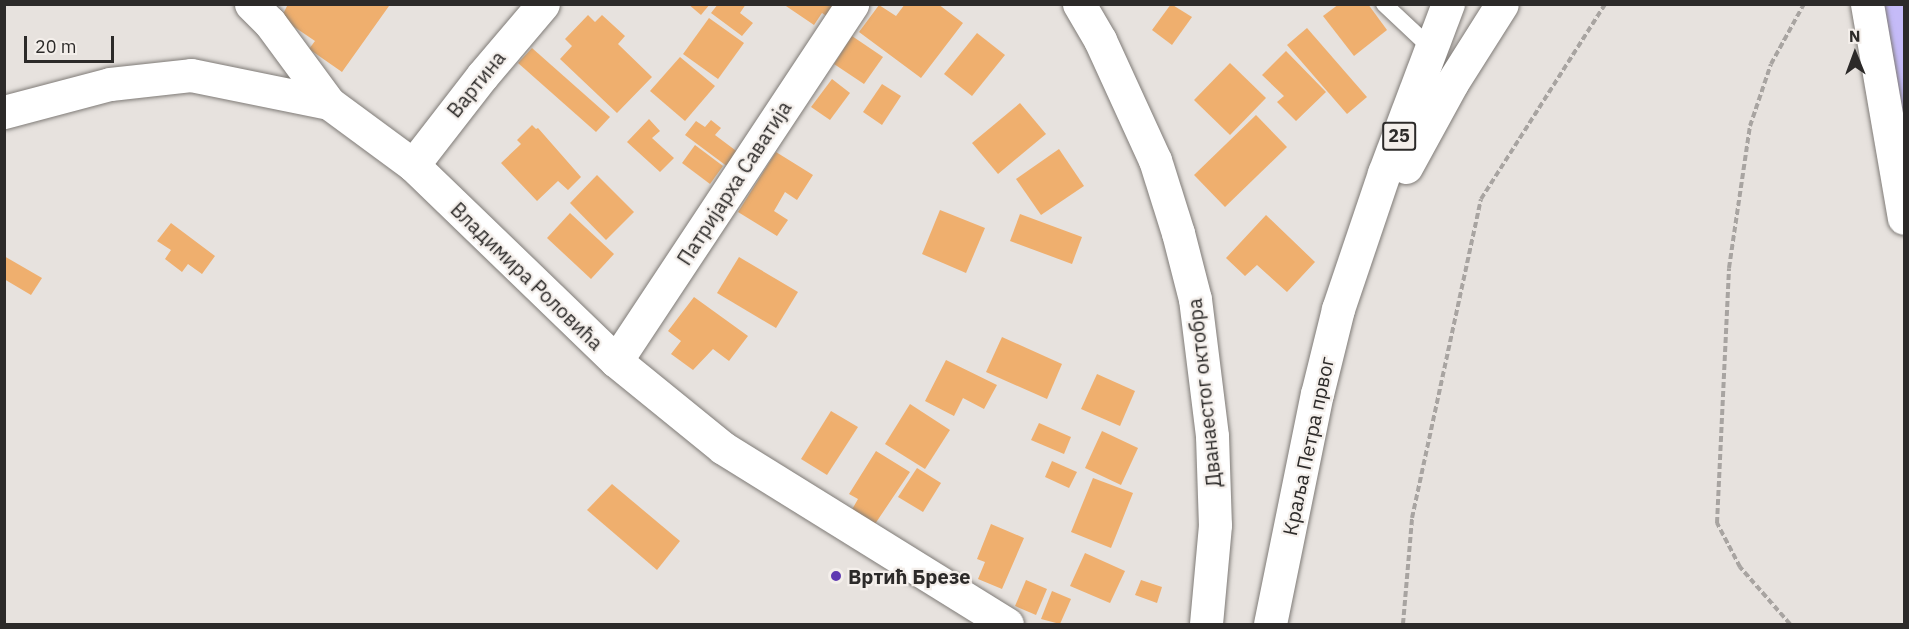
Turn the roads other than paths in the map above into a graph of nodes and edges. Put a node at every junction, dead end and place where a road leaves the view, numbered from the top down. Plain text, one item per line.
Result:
1 (251, 4) edge
2 (543, 4) edge
3 (852, 4) edge
4 (1080, 4) edge
5 (1384, 4) edge
6 (1448, 4) edge
7 (1502, 4) edge
8 (1867, 4) edge
9 (1432, 50) junction
10 (329, 103) junction
11 (4, 112) edge
12 (413, 165) junction
13 (1905, 218) edge
14 (1350, 268) junction
15 (616, 361) junction
16 (1007, 624) edge
17 (1206, 624) edge
18 (1270, 624) edge

1 - 10 street
2 - 12 street, Вартина
3 - 15 street, Патријарха Саватија
4 - 17 street, Дванаестог октобра
5 - 9 lane
6 - 9 street, 25
7 - 14 street
8 - 13 street
9 - 14 street, 25
10 - 11 street, Владимира Роловића
10 - 12 street, Владимира Роловића
12 - 15 street, Владимира Роловића
14 - 18 street, Краља Петра првог / 25
15 - 16 street, Владимира Роловића

